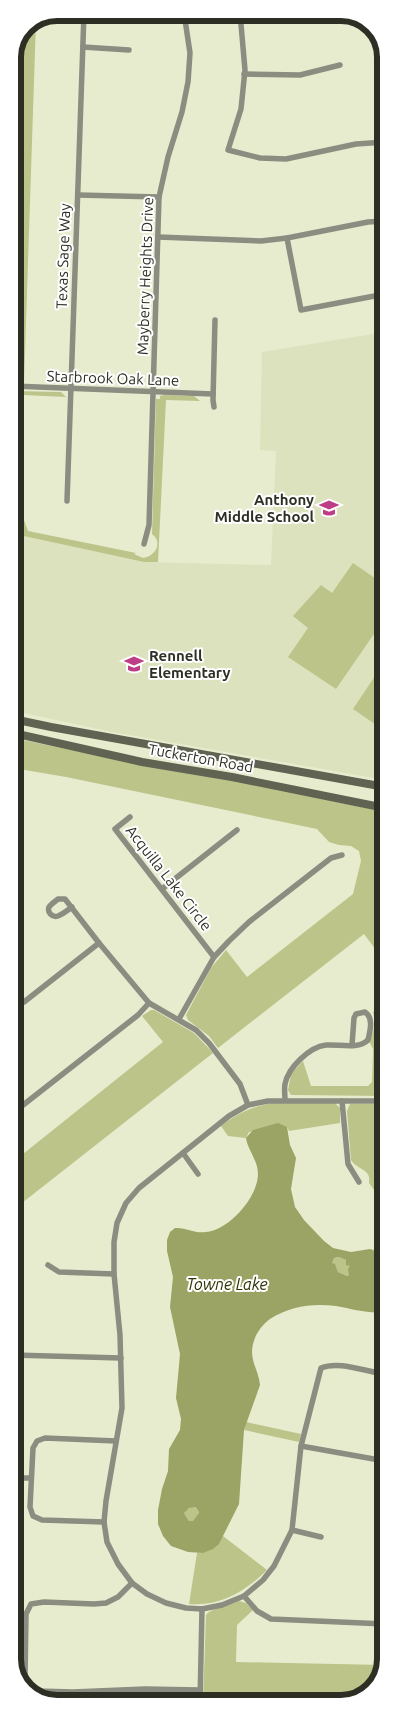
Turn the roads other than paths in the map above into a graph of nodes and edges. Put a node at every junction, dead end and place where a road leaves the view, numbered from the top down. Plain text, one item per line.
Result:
1 (84, 21) edge
2 (185, 21) edge
3 (241, 21) edge
4 (83, 47) junction
5 (129, 50) dead end
6 (340, 65) dead end
7 (244, 74) junction
8 (377, 143) edge
9 (78, 194) junction
10 (159, 197) junction
11 (377, 221) edge
12 (158, 237) junction
13 (287, 238) junction
14 (377, 296) edge
15 (215, 320) dead end
16 (21, 386) edge
17 (71, 388) junction
18 (153, 392) junction
19 (213, 394) junction
20 (214, 407) dead end
21 (67, 501) dead end
22 (144, 544) dead end
23 (21, 721) edge
24 (41, 725) junction
25 (21, 735) edge
26 (38, 738) junction
27 (377, 786) edge
28 (377, 806) edge
29 (130, 817) dead end
30 (237, 830) dead end
31 (342, 855) dead end
32 (162, 889) junction
33 (72, 907) dead end
34 (99, 943) junction
35 (214, 957) junction
36 (24, 1002) dead end
37 (149, 1003) junction
38 (179, 1019) junction
39 (352, 1045) junction
40 (285, 1100) junction
41 (342, 1101) junction
42 (377, 1101) edge
43 (248, 1105) junction
44 (21, 1107) edge
45 (183, 1153) junction
46 (198, 1174) dead end
47 (359, 1182) dead end
48 (48, 1265) dead end
49 (114, 1274) junction
50 (21, 1355) edge
51 (121, 1358) junction
52 (377, 1373) edge
53 (116, 1441) junction
54 (301, 1446) junction
55 (377, 1460) edge
56 (21, 1478) edge
57 (30, 1478) junction
58 (104, 1522) junction
59 (292, 1530) junction
60 (320, 1537) dead end
61 (132, 1583) junction
62 (244, 1596) junction
63 (202, 1609) junction
64 (377, 1624) edge
65 (25, 1675) edge
66 (200, 1690) junction
67 (41, 1691) edge
68 (200, 1695) edge

1 - 4 street, Texas Sage Way
2 - 10 street, Mayberry Heights Drive
3 - 7 street
4 - 5 street
4 - 9 street, Texas Sage Way
6 - 7 street
7 - 8 street
9 - 10 street
9 - 17 street, Texas Sage Way
10 - 12 street, Mayberry Heights Drive
11 - 13 street
12 - 13 street
12 - 18 street, Mayberry Heights Drive
13 - 14 street
15 - 19 street
16 - 17 street, Starbrook Oak Lane
17 - 18 street, Starbrook Oak Lane
17 - 21 street, Texas Sage Way
18 - 19 street, Starbrook Oak Lane
18 - 22 street, Mayberry Heights Drive
19 - 20 street
23 - 24 main road, Tuckerton Road
24 - 26 main road
24 - 27 main road, Tuckerton Road
25 - 26 main road, Tuckerton Road
26 - 28 main road, Tuckerton Road
29 - 32 street, Acquilla Lake Circle
30 - 32 street
31 - 35 street
32 - 35 street, Acquilla Lake Circle
33 - 34 street
34 - 36 street
34 - 37 street
35 - 38 street
37 - 38 street
37 - 44 street
38 - 43 street
39 - 39 street
39 - 40 street
40 - 41 street
40 - 43 street
41 - 42 street
41 - 47 street
43 - 45 street
45 - 46 street
45 - 49 street
48 - 49 street
49 - 51 street
50 - 51 street
51 - 53 street
52 - 54 street
53 - 57 street
53 - 58 street
54 - 55 street
54 - 59 street
56 - 57 street
57 - 58 street
58 - 61 street
59 - 60 street
59 - 62 street
61 - 63 street
61 - 65 street
62 - 63 street
62 - 64 street
63 - 66 street
66 - 67 street
66 - 68 street

